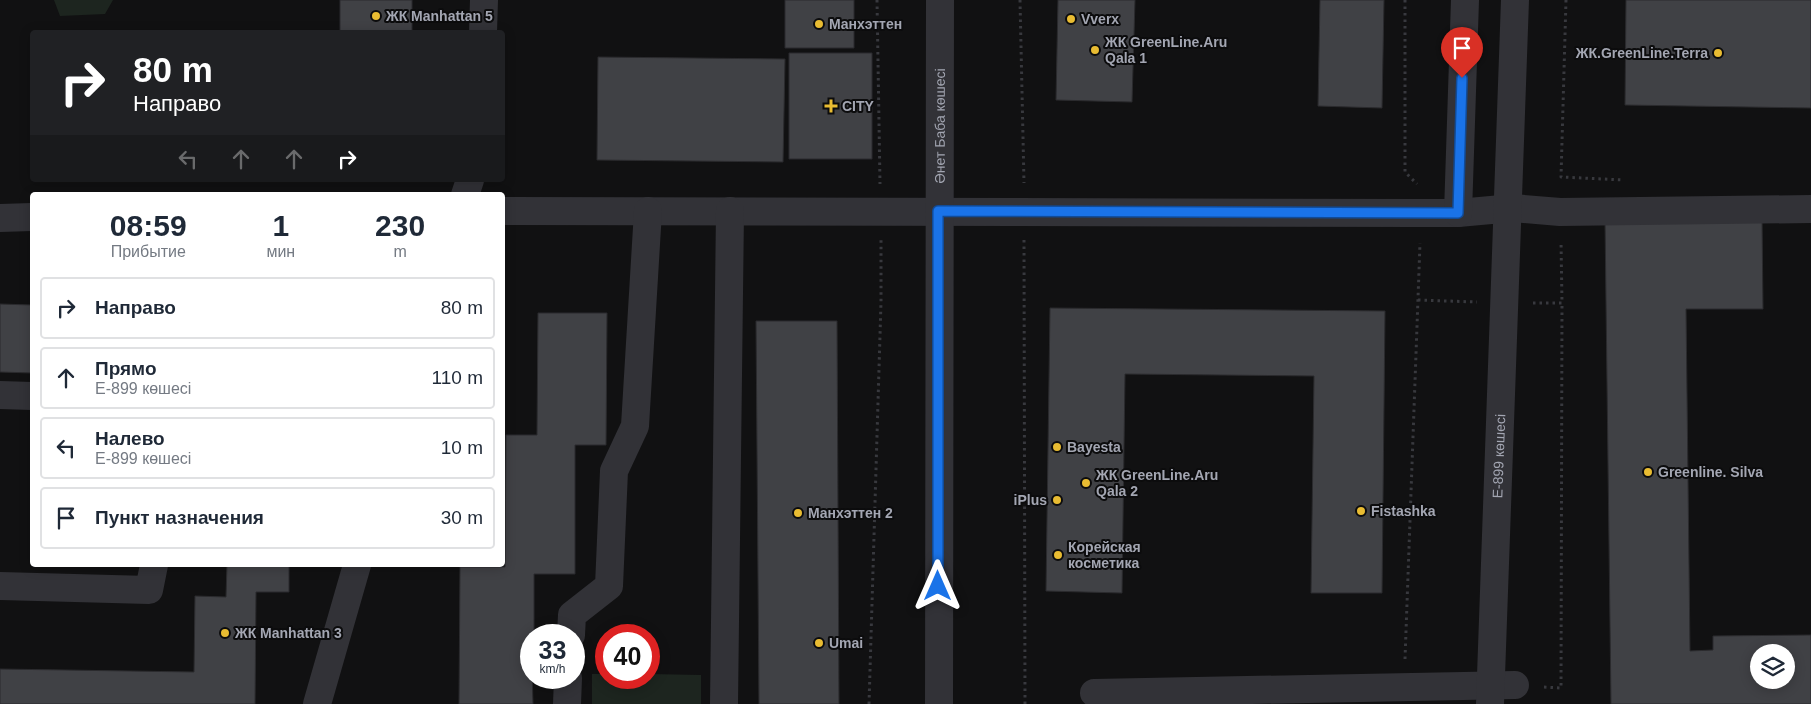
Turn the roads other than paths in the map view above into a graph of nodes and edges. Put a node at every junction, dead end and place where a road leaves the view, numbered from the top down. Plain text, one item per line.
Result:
1 (484, 0) edge
2 (940, 0) edge
3 (1464, 0) edge
4 (1515, 0) edge
5 (483, 30) edge
6 (1507, 209) junction
7 (1811, 209) edge
8 (505, 211) edge
9 (648, 211) junction
10 (730, 211) junction
11 (938, 211) junction
12 (1458, 213) junction
13 (0, 218) edge
14 (30, 218) edge
15 (0, 395) edge
16 (30, 396) edge
17 (154, 567) edge
18 (356, 567) edge
19 (0, 586) edge
20 (572, 624) edge
21 (568, 689) edge
22 (1499, 691) edge
23 (1094, 693) dead end
24 (317, 704) edge
25 (567, 704) edge
26 (724, 704) edge
27 (939, 704) edge

1 - 5 street
2 - 11 street, Әнет Баба көшесі
3 - 12 street
4 - 6 street, Е-899 көшесі
6 - 7 street
6 - 12 street
6 - 22 street, Е-899 көшесі
8 - 9 street
9 - 10 street
9 - 20 street
10 - 11 street
10 - 26 street
11 - 12 street
11 - 27 street, Әнет Баба көшесі
13 - 14 street
15 - 16 street
17 - 19 street
18 - 24 street
21 - 25 street
22 - 23 street

